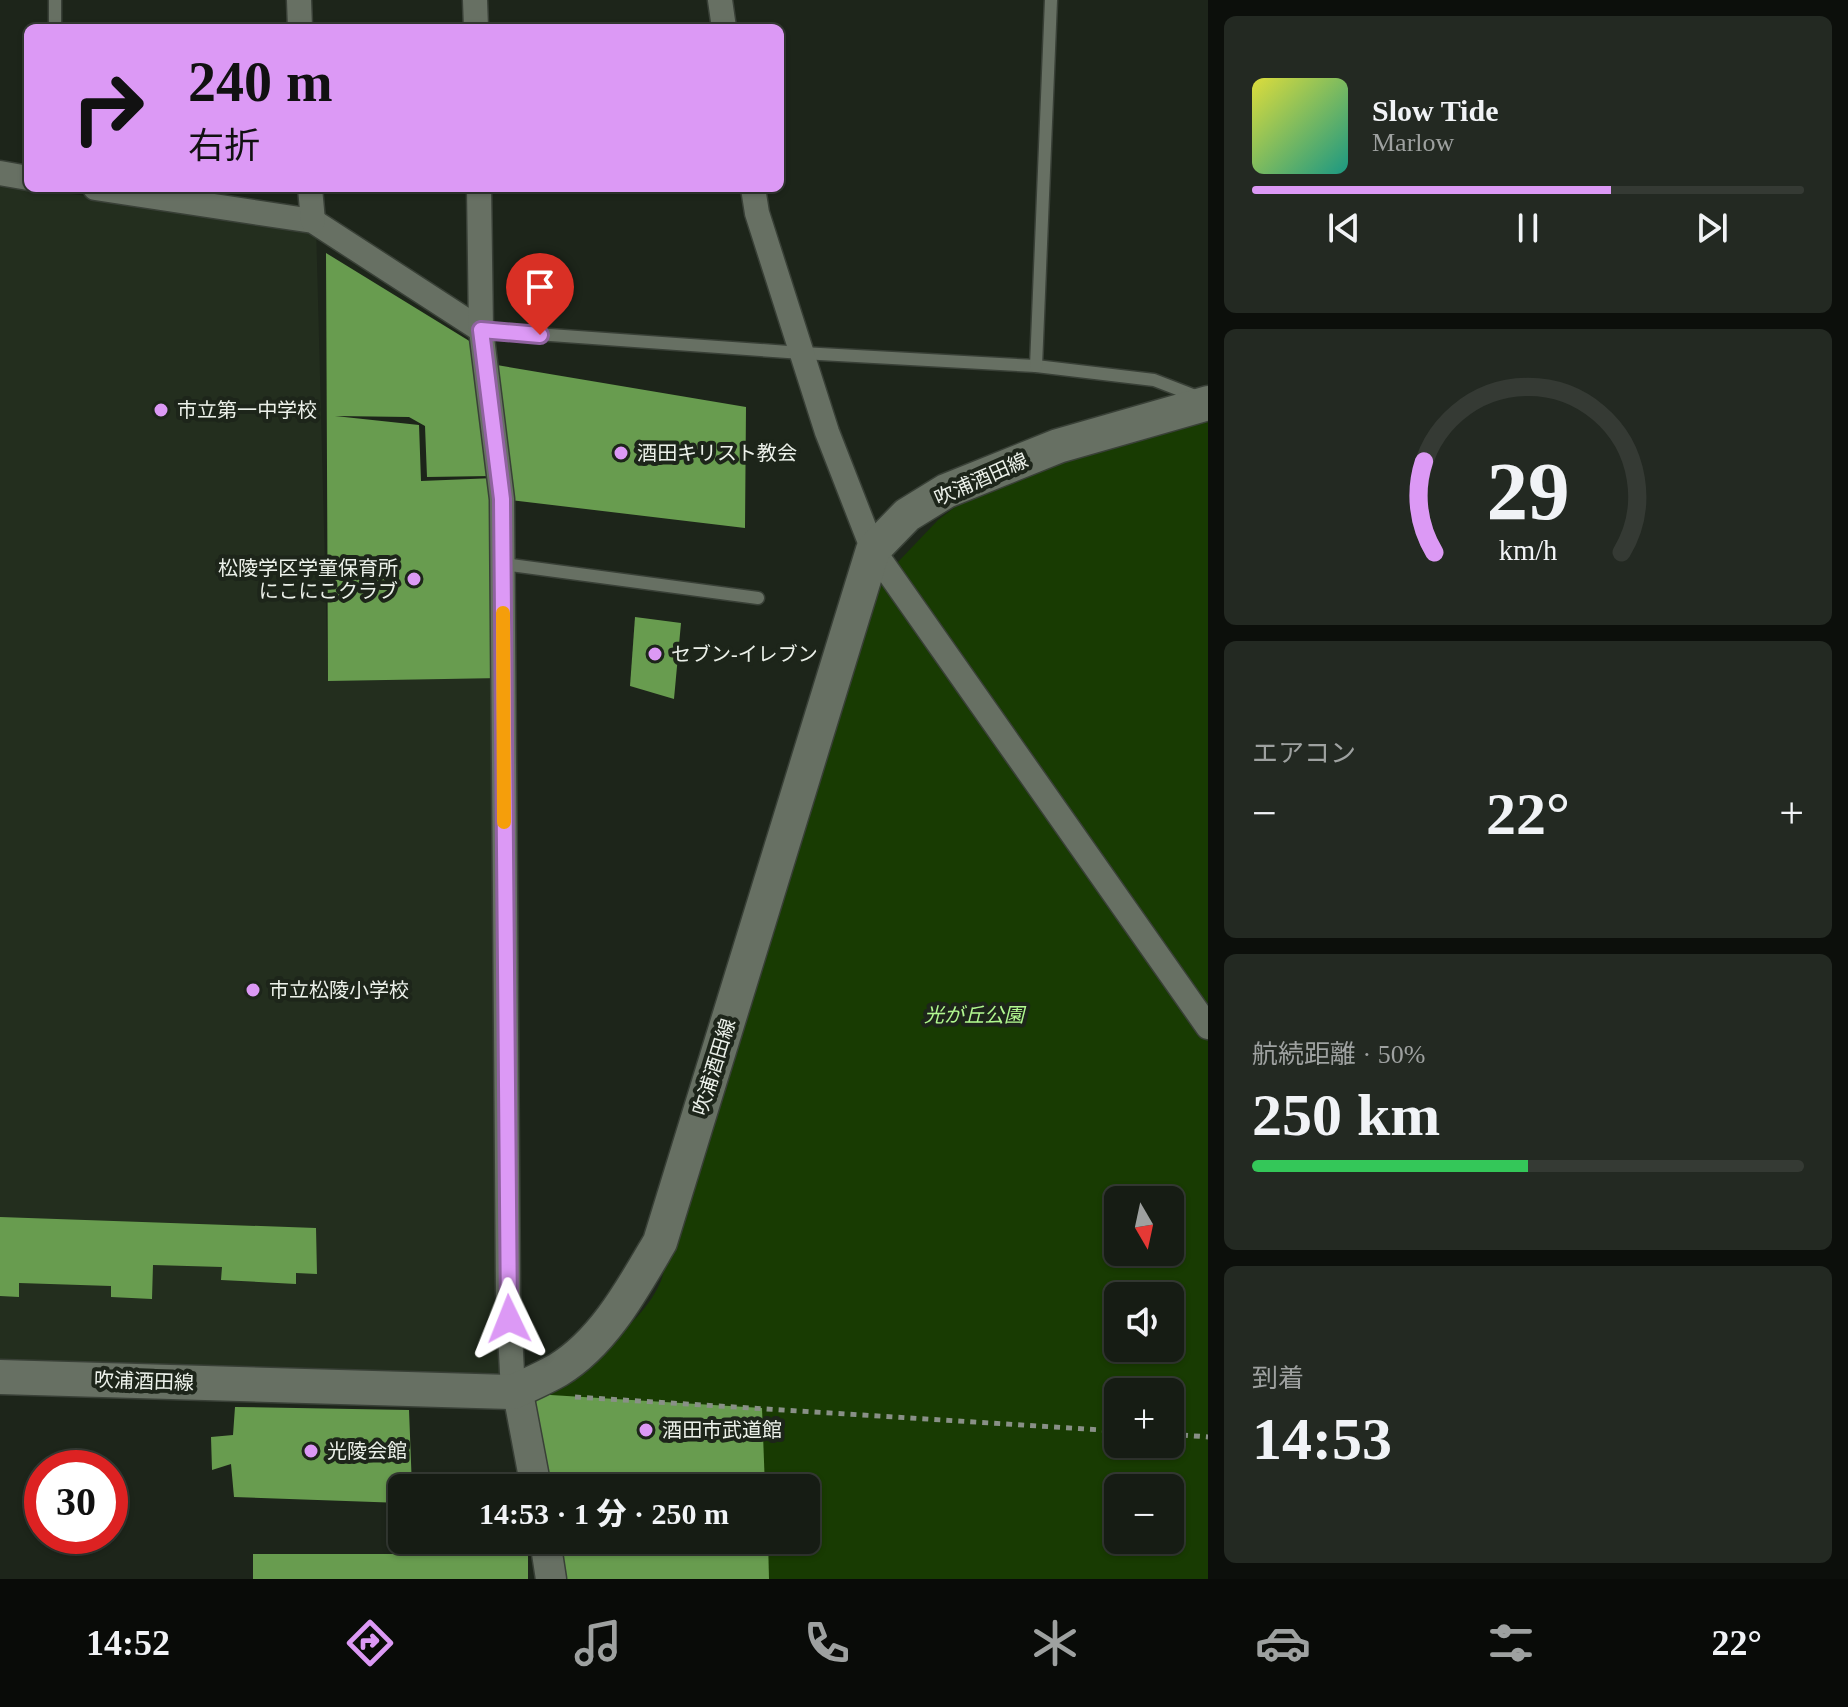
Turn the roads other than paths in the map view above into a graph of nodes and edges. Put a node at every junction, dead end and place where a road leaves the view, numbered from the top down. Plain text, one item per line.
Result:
1 (55, 0) edge
2 (299, 0) edge
3 (475, 0) edge
4 (720, 0) edge
5 (1051, 0) edge
6 (55, 24) edge
7 (300, 24) edge
8 (476, 24) edge
9 (723, 24) edge
10 (0, 173) edge
11 (24, 177) edge
12 (121, 192) edge
13 (310, 192) edge
14 (479, 192) edge
15 (754, 192) edge
16 (313, 221) junction
17 (481, 330) junction
18 (802, 353) junction
19 (1036, 366) junction
20 (1208, 402) edge
21 (873, 550) junction
22 (503, 564) junction
23 (758, 598) dead end
24 (1208, 1027) edge
25 (0, 1377) edge
26 (513, 1392) junction
27 (533, 1474) edge
28 (547, 1554) edge
29 (551, 1579) edge

1 - 6 lane
2 - 7 street
3 - 8 street
4 - 9 street
5 - 19 lane
10 - 11 street
12 - 16 street
13 - 16 street
14 - 17 street
15 - 18 street
16 - 17 street
17 - 18 lane
17 - 22 street
18 - 19 lane
18 - 21 street
19 - 20 lane
20 - 21 main road, 吹浦酒田線
21 - 24 street
21 - 26 main road, 吹浦酒田線
22 - 23 lane
22 - 26 street
25 - 26 main road, 吹浦酒田線
26 - 27 street
28 - 29 street

